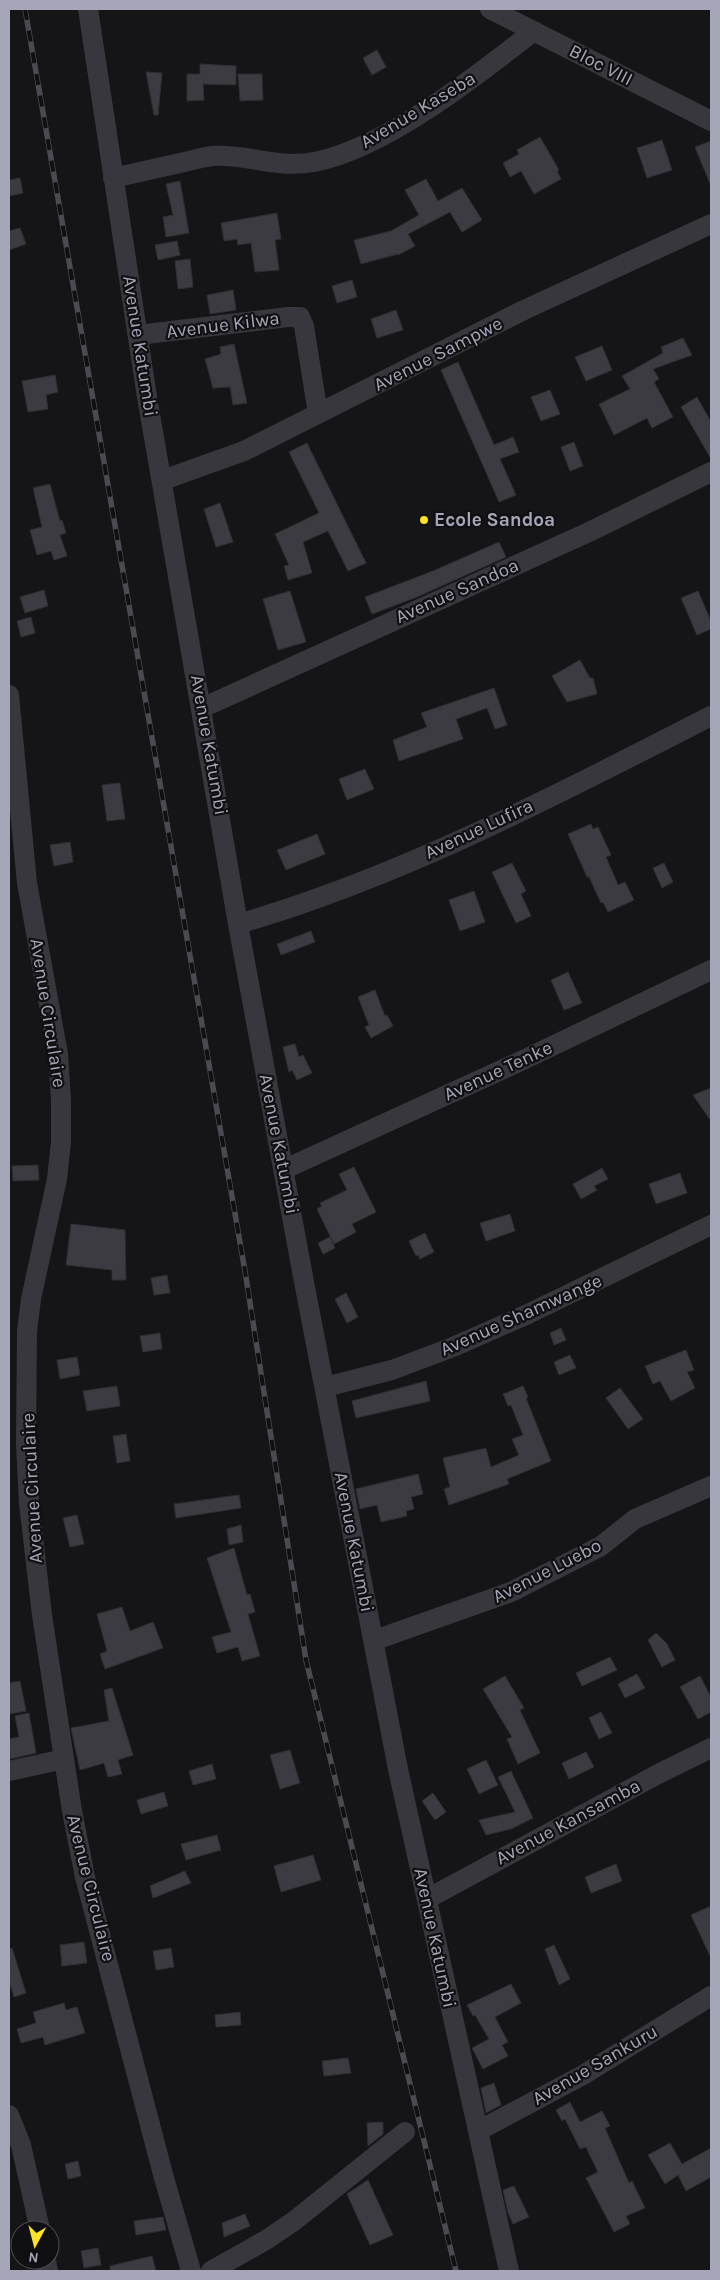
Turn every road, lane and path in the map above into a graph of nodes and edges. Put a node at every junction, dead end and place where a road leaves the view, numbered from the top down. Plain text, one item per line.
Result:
1 (88, 9) edge
2 (490, 9) edge
3 (534, 31) junction
4 (711, 121) edge
5 (113, 178) junction
6 (711, 224) edge
7 (138, 335) junction
8 (318, 414) junction
9 (711, 472) edge
10 (163, 480) junction
11 (9, 695) edge
12 (202, 708) junction
13 (711, 716) edge
14 (238, 924) junction
15 (711, 970) edge
16 (284, 1170) junction
17 (711, 1225) edge
18 (325, 1387) junction
19 (711, 1486) edge
20 (375, 1640) junction
21 (711, 1748) edge
22 (64, 1759) junction
23 (9, 1771) edge
24 (427, 1899) junction
25 (711, 1996) edge
26 (9, 2117) edge
27 (478, 2131) junction
28 (405, 2132) dead end
29 (38, 2220) edge
30 (191, 2271) edge
31 (210, 2271) edge
32 (509, 2271) edge

1 - 5 street, Avenue Katumbi
2 - 3 street, Bloc VIII
3 - 4 street, Bloc VIII
3 - 5 street, Avenue Kaseba
5 - 7 street, Avenue Katumbi
6 - 8 street, Avenue Sampwe
7 - 8 street, Avenue Kilwa
7 - 10 street, Avenue Katumbi
8 - 10 street, Avenue Sampwe
9 - 12 street, Avenue Sandoa
10 - 12 street, Avenue Katumbi
11 - 22 street, Avenue Circulaire
12 - 14 street, Avenue Katumbi
13 - 14 street, Avenue Lufira
14 - 16 street, Avenue Katumbi
15 - 16 street, Avenue Tenke
16 - 18 street, Avenue Katumbi
17 - 18 street, Avenue Shamwange
18 - 20 street, Avenue Katumbi
19 - 20 street, Avenue Luebo
20 - 24 street, Avenue Katumbi
21 - 24 street, Avenue Kansamba
22 - 23 street
22 - 30 street, Avenue Circulaire
24 - 27 street, Avenue Katumbi
25 - 27 street, Avenue Sankuru
26 - 29 street
27 - 32 street, Avenue Katumbi
28 - 31 street

